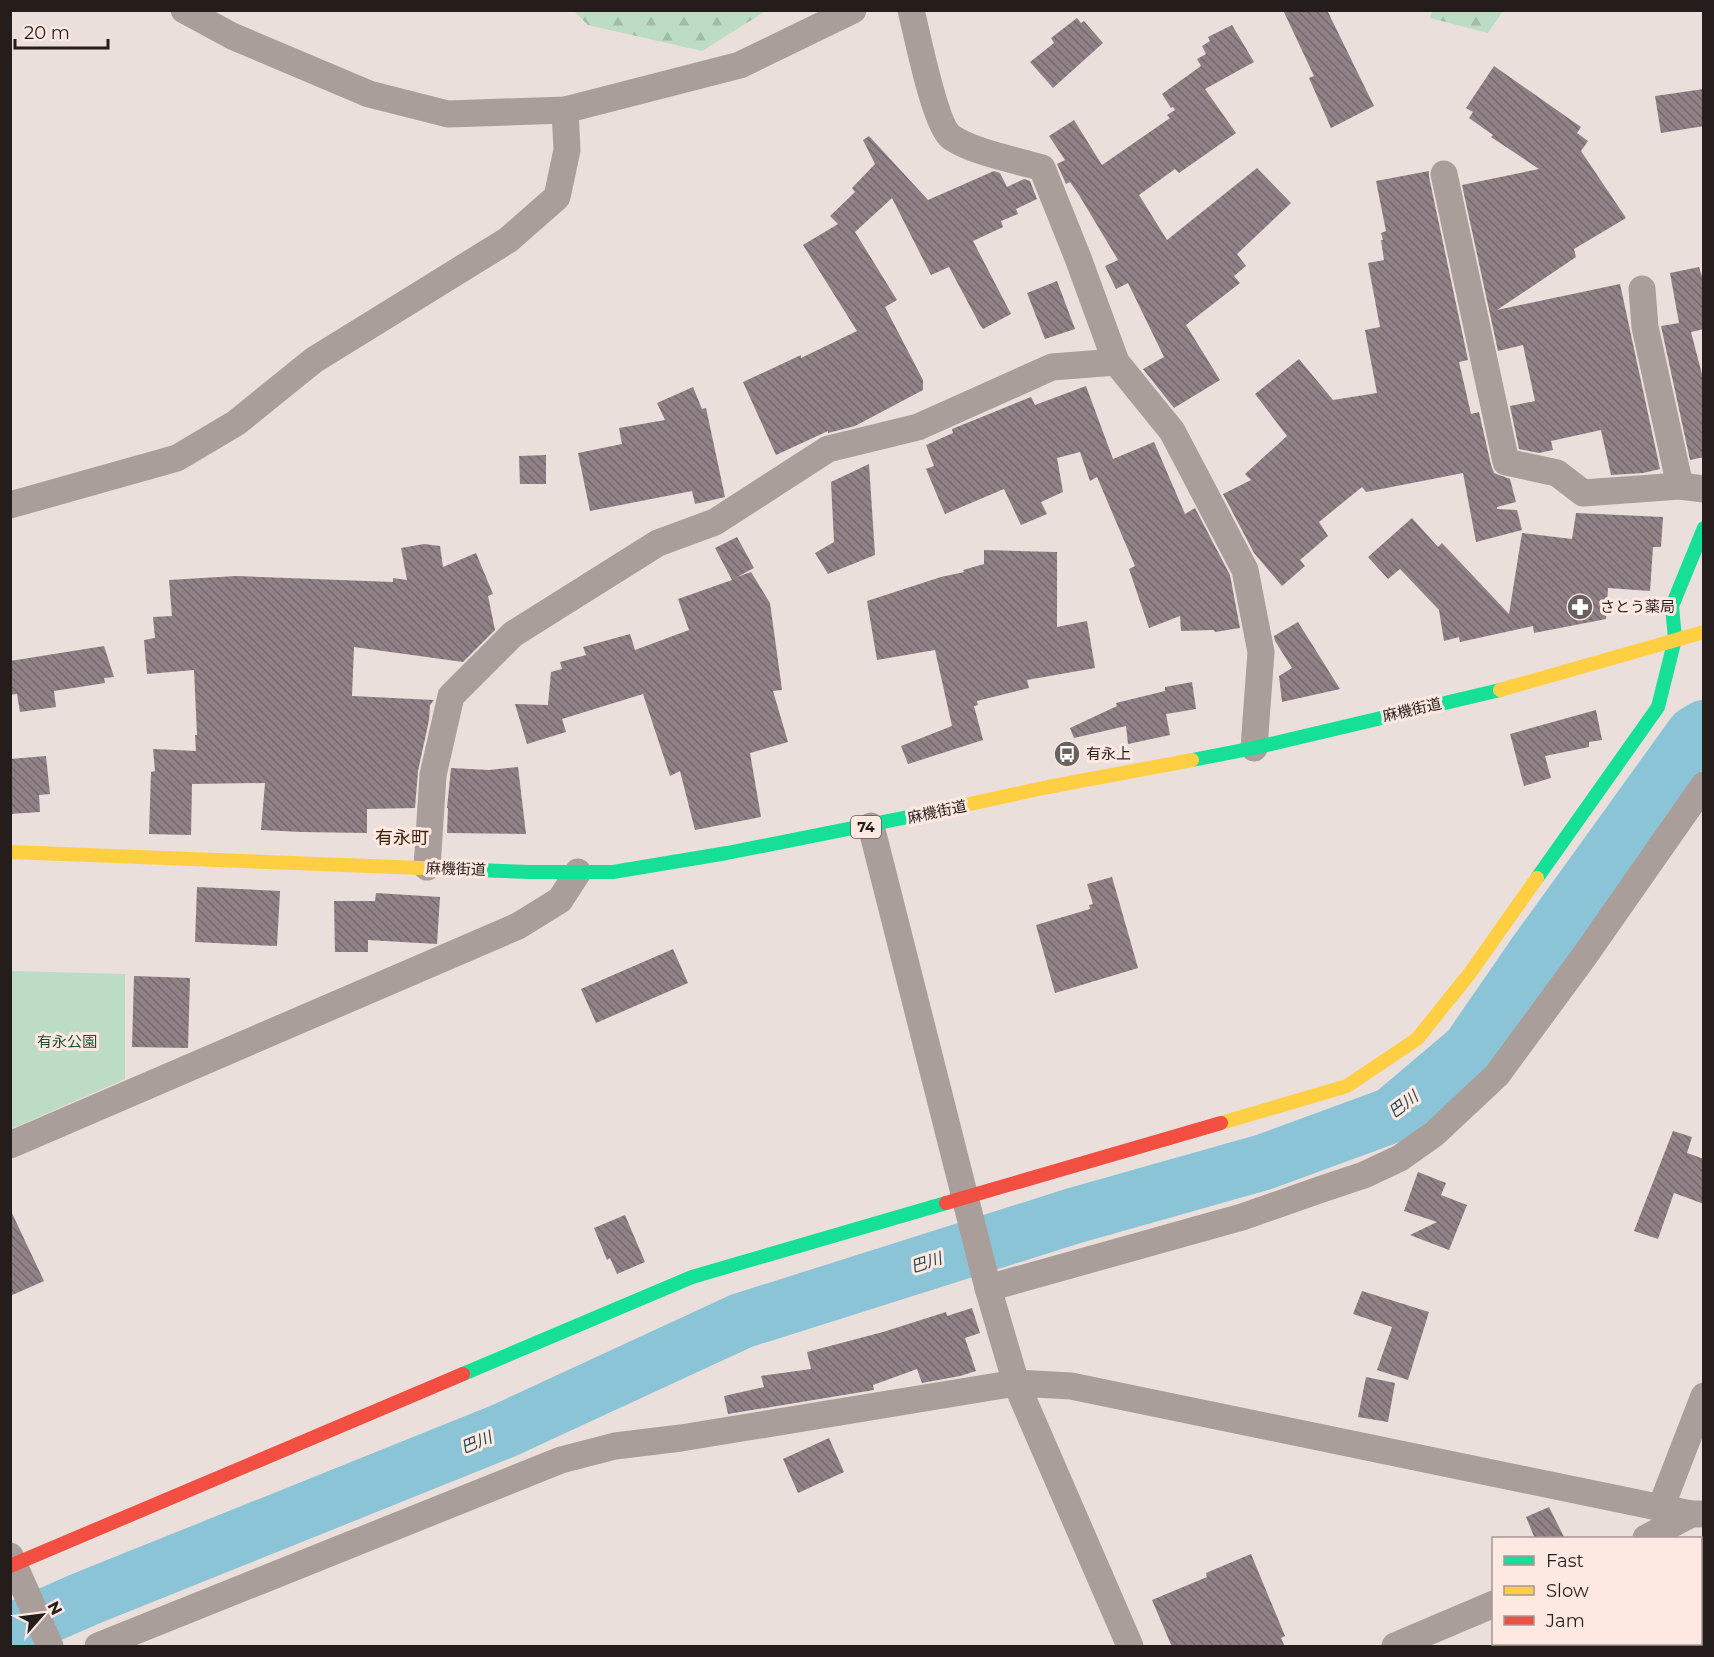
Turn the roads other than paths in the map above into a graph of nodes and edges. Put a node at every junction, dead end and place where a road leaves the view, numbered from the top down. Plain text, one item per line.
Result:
1 (184, 10) edge
2 (853, 10) edge
3 (911, 10) edge
4 (565, 110) junction
5 (1444, 174) dead end
6 (1642, 290) dead end
7 (1116, 362) junction
8 (1692, 487) edge
9 (10, 505) edge
10 (1704, 528) edge
11 (1704, 632) edge
12 (1675, 639) junction
13 (1254, 748) junction
14 (1704, 785) edge
15 (870, 826) junction
16 (10, 852) edge
17 (427, 867) junction
18 (578, 872) junction
19 (10, 1145) edge
20 (966, 1196) junction
21 (988, 1288) junction
22 (1016, 1383) junction
23 (1704, 1396) edge
24 (1661, 1507) junction
25 (1697, 1514) edge
26 (1650, 1537) edge
27 (12, 1563) edge
28 (1492, 1605) edge
29 (50, 1647) edge
30 (98, 1647) edge
31 (1130, 1647) edge
32 (1395, 1647) edge

1 - 4 street
2 - 4 street
3 - 7 street
4 - 9 street
5 - 8 street
6 - 8 street
7 - 13 street
7 - 17 street
10 - 12 street
11 - 12 street, 麻機街道 / 74
12 - 13 street, 麻機街道 / 74
12 - 20 street
13 - 15 street, 麻機街道 / 74
14 - 21 street
15 - 18 street, 麻機街道 / 74
15 - 20 street
16 - 17 street, 麻機街道 / 74
17 - 18 street, 麻機街道 / 74
18 - 19 street
20 - 21 street
20 - 27 street
21 - 22 street
22 - 24 street
22 - 30 street
22 - 31 street
23 - 24 street
24 - 25 street
25 - 26 street
27 - 29 street
28 - 32 street

